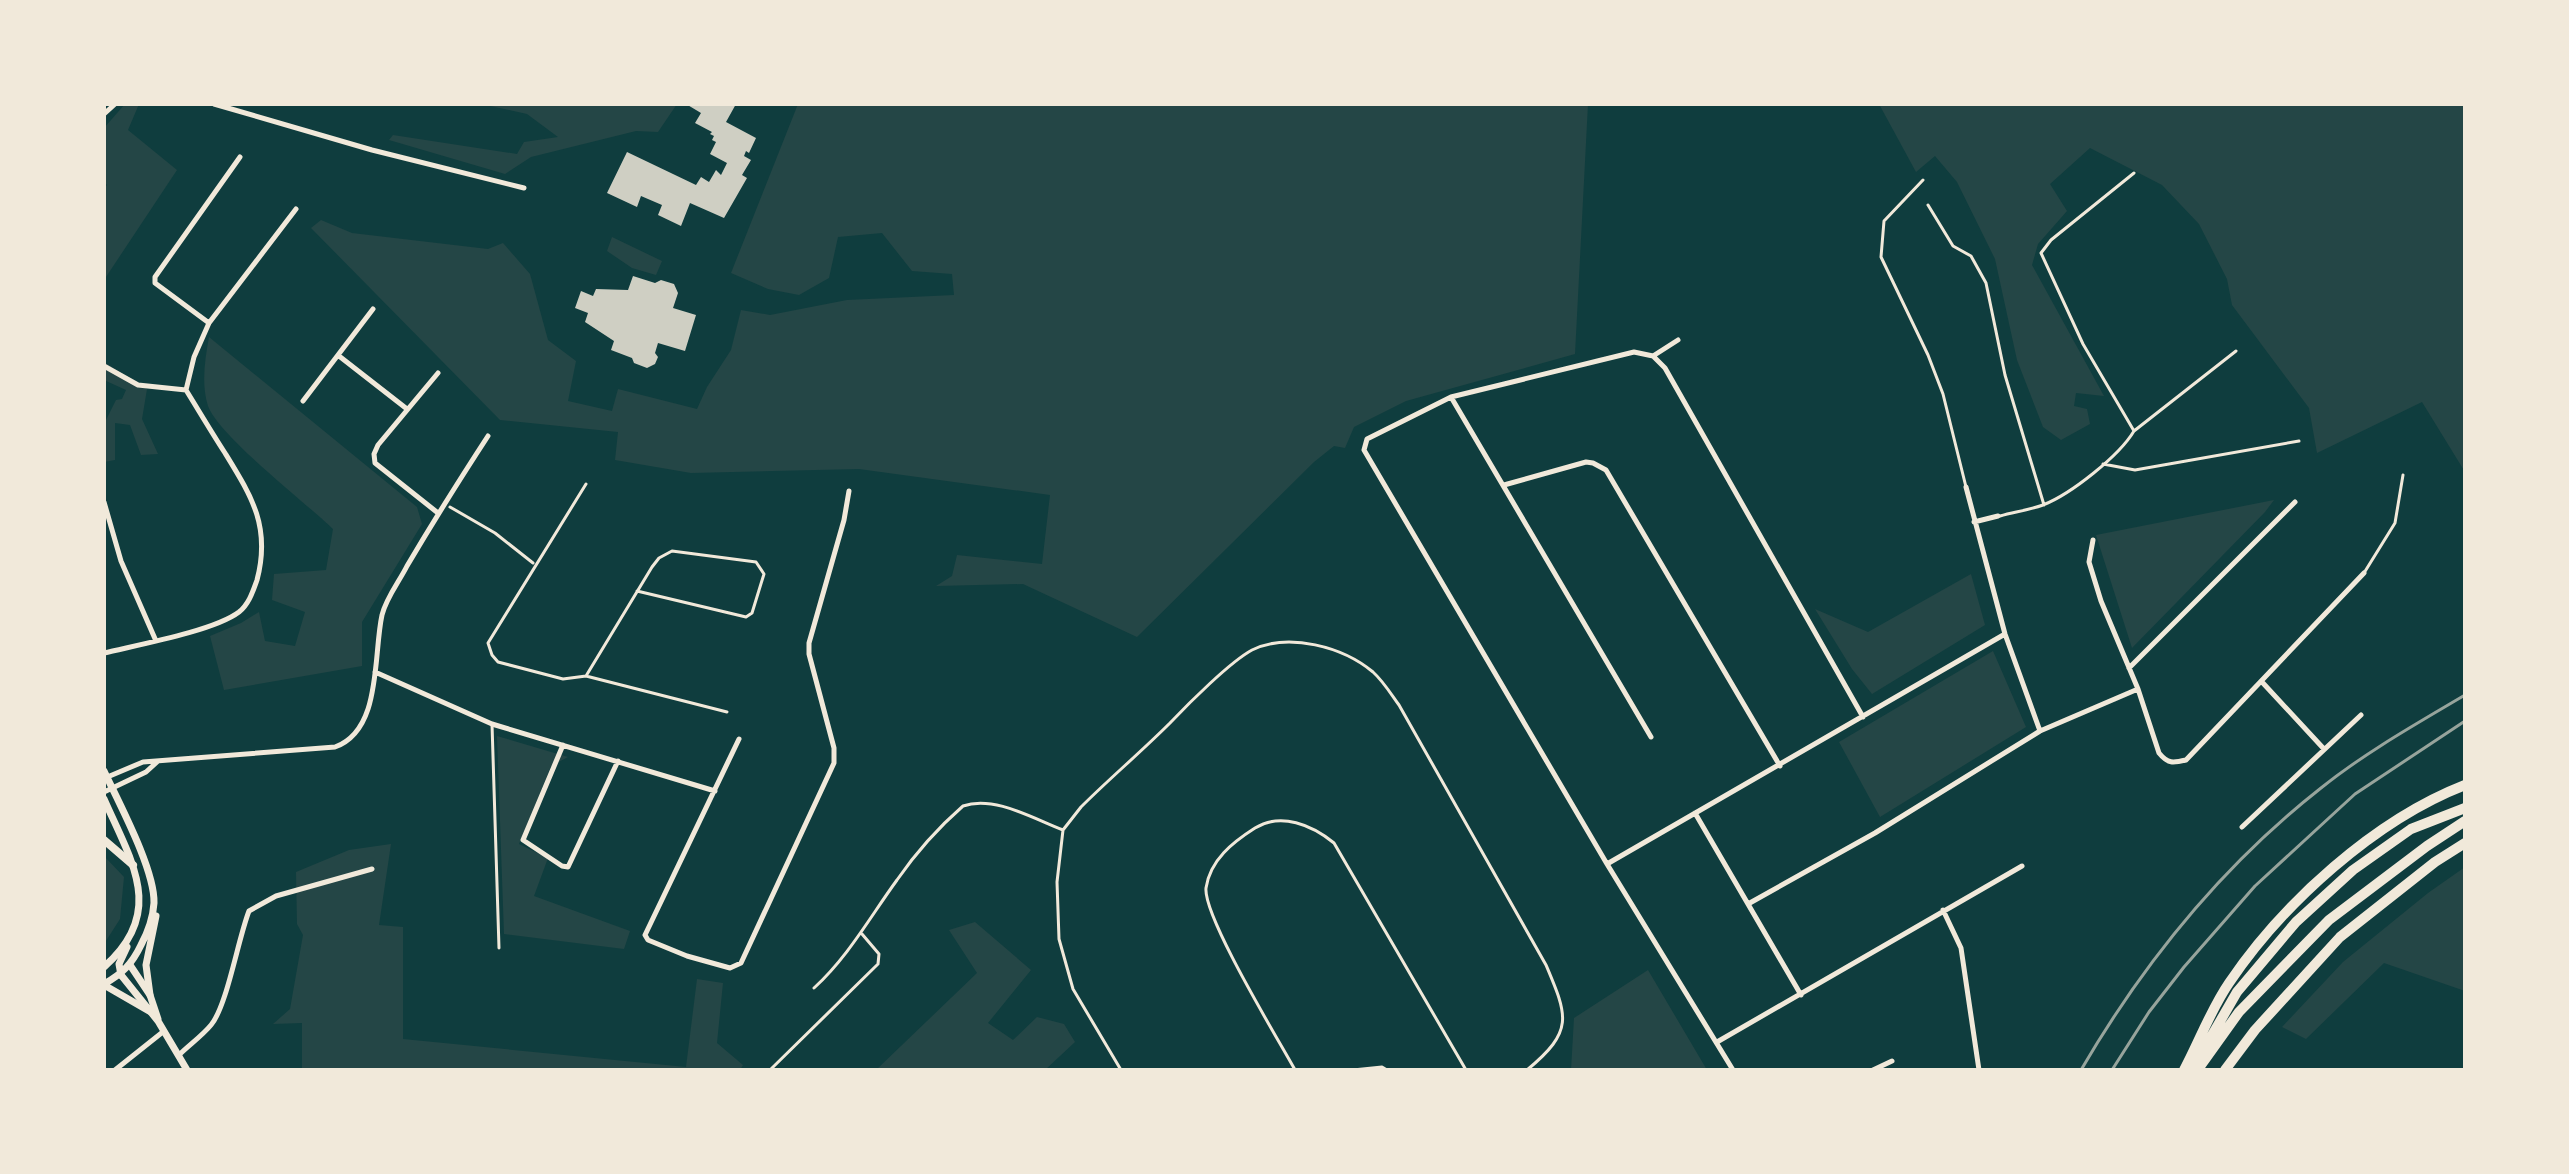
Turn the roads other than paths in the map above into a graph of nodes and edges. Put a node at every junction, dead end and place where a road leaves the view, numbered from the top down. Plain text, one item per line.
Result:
1 (115, 104) edge
2 (214, 104) edge
3 (224, 105) edge
4 (104, 114) edge
5 (240, 157) dead end
6 (2134, 173) dead end
7 (1923, 180) dead end
8 (524, 188) dead end
9 (1928, 205) dead end
10 (296, 209) dead end
11 (373, 309) dead end
12 (209, 323) junction
13 (1678, 340) dead end
14 (2236, 351) dead end
15 (339, 356) junction
16 (1653, 356) junction
17 (104, 366) edge
18 (438, 373) dead end
19 (186, 390) junction
20 (1451, 397) junction
21 (303, 401) dead end
22 (407, 409) junction
23 (2134, 431) junction
24 (488, 436) dead end
25 (2299, 441) dead end
26 (2103, 464) junction
27 (2403, 475) dead end
28 (586, 484) dead end
29 (1504, 485) junction
30 (1966, 487) joint
31 (849, 491) dead end
32 (104, 502) edge
33 (2295, 502) dead end
34 (2044, 505) junction
35 (450, 507) dead end
36 (438, 513) junction
37 (1998, 516) joint
38 (1974, 522) junction
39 (2093, 540) dead end
40 (535, 564) junction
41 (2364, 573) joint
42 (637, 591) junction
43 (2005, 634) junction
44 (156, 641) junction
45 (104, 653) edge
46 (2129, 668) junction
47 (375, 672) junction
48 (586, 676) junction
49 (2262, 682) junction
50 (2138, 689) junction
51 (727, 712) dead end
52 (2361, 715) dead end
53 (1863, 717) junction
54 (492, 724) junction
55 (2040, 731) junction
56 (1651, 737) dead end
57 (739, 739) dead end
58 (563, 745) junction
59 (2324, 749) junction
60 (157, 761) junction
61 (618, 761) junction
62 (1780, 766) junction
63 (105, 775) edge
64 (2465, 785) edge
65 (108, 790) edge
66 (715, 791) junction
67 (104, 799) edge
68 (2465, 808) edge
69 (1695, 813) junction
70 (2465, 821) edge
71 (2242, 827) dead end
72 (1063, 830) junction
73 (104, 840) edge
74 (2465, 843) edge
75 (1607, 864) junction
76 (133, 865) junction
77 (2022, 866) dead end
78 (372, 869) dead end
79 (154, 902) junction
80 (1748, 904) junction
81 (1943, 910) junction
82 (861, 933) junction
83 (130, 939) junction
84 (499, 948) dead end
85 (119, 964) junction
86 (130, 965) junction
87 (104, 969) edge
88 (121, 975) junction
89 (104, 985) edge
90 (814, 988) dead end
91 (150, 995) junction
92 (1801, 995) junction
93 (149, 1011) junction
94 (158, 1021) junction
95 (164, 1031) junction
96 (1717, 1042) junction
97 (179, 1055) junction
98 (1892, 1061) dead end
99 (115, 1070) edge
100 (187, 1070) edge
101 (770, 1070) edge
102 (1121, 1070) edge
103 (1295, 1070) edge
104 (1353, 1070) edge
105 (1387, 1070) edge
106 (1466, 1070) edge
107 (1527, 1070) edge
108 (1733, 1070) edge
109 (1873, 1070) edge
110 (1979, 1070) edge
111 (2184, 1070) edge
112 (2195, 1070) edge
113 (2225, 1070) edge

1 - 4 street
2 - 3 street
3 - 8 street
5 - 12 street
6 - 23 lane
7 - 30 lane
9 - 34 lane
10 - 12 street
11 - 15 street
12 - 19 street
13 - 16 street
14 - 23 lane
15 - 21 street
15 - 22 street
16 - 20 street
16 - 53 street
17 - 19 street
18 - 22 street
19 - 44 street
20 - 29 street
20 - 75 street
22 - 36 street
23 - 26 lane
24 - 36 street
25 - 26 lane
26 - 34 lane
27 - 41 lane
28 - 40 lane
29 - 56 street
29 - 62 street
30 - 38 street
31 - 66 street
32 - 44 street
33 - 46 street
34 - 37 lane
35 - 40 lane
36 - 47 street
37 - 38 street
38 - 43 street
39 - 46 street
40 - 48 lane
41 - 49 street
42 - 42 lane
42 - 48 lane
43 - 53 street
43 - 55 street
44 - 45 street
46 - 50 street
47 - 54 street
47 - 60 street
48 - 51 lane
49 - 50 street
49 - 59 street
50 - 55 street
52 - 59 street
53 - 62 street
54 - 58 street
54 - 84 lane
55 - 80 street
57 - 66 street
58 - 61 street
58 - 61 street
59 - 71 street
60 - 63 street
60 - 65 street
61 - 66 street
62 - 69 street
63 - 65 main road
64 - 111 highway
65 - 79 main road
67 - 76 main road
68 - 112 highway
69 - 75 street
69 - 80 street
70 - 112 highway
72 - 82 lane
72 - 102 lane
72 - 107 lane
73 - 76 main road
74 - 113 highway
75 - 96 street
76 - 83 main road
77 - 81 street
78 - 97 street
79 - 86 main road
79 - 91 main road
80 - 92 street
81 - 92 street
81 - 110 street
82 - 90 lane
82 - 101 lane
83 - 85 main road
83 - 87 main road
85 - 86 main road
85 - 87 main road
85 - 88 main road
86 - 88 main road
86 - 91 main road
88 - 89 main road
88 - 93 main road
89 - 93 main road
91 - 94 main road
92 - 96 street
93 - 94 main road
94 - 95 main road
95 - 97 main road
95 - 99 street
96 - 108 street
97 - 100 main road
98 - 109 street
103 - 106 lane
104 - 105 lane

